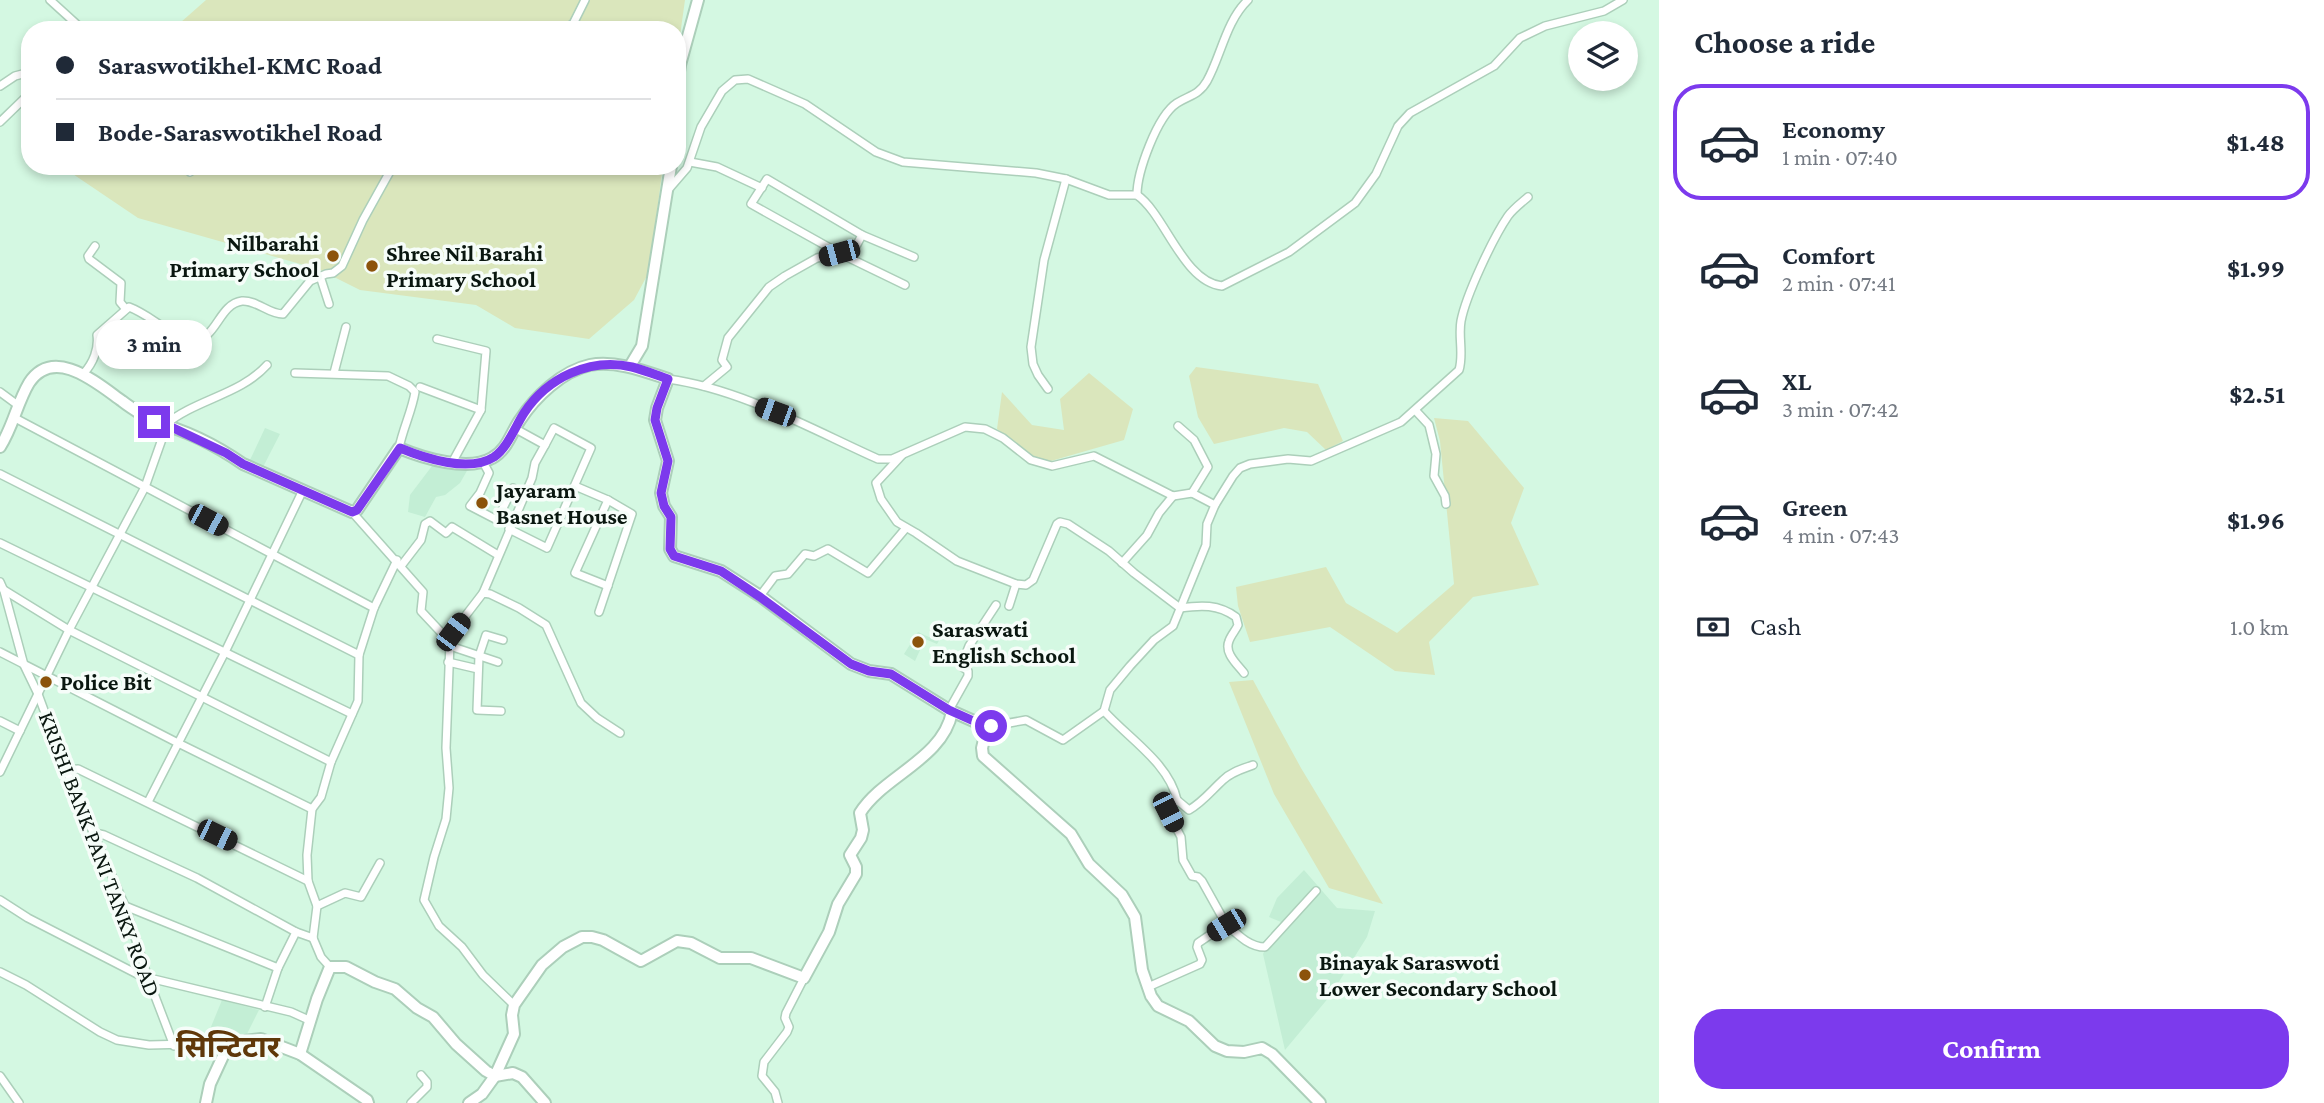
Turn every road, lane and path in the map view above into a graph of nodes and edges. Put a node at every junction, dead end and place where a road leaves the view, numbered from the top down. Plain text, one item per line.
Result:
1 (50, 0) edge
2 (585, 0) edge
3 (698, 0) edge
4 (1248, 0) edge
5 (1623, 0) edge
6 (73, 21) edge
7 (574, 21) edge
8 (686, 43) edge
9 (21, 74) edge
10 (0, 86) edge
11 (21, 102) edge
12 (0, 122) edge
13 (690, 162) junction
14 (686, 168) edge
15 (388, 175) edge
16 (670, 175) edge
17 (682, 175) edge
18 (1066, 179) junction
19 (762, 188) junction
20 (667, 190) junction
21 (1137, 195) junction
22 (1528, 197) dead end
23 (862, 235) junction
24 (95, 246) dead end
25 (839, 253) junction
26 (914, 257) dead end
27 (320, 276) junction
28 (905, 285) dead end
29 (329, 304) dead end
30 (125, 308) junction
31 (346, 327) dead end
32 (437, 339) dead end
33 (267, 365) dead end
34 (630, 366) junction
35 (84, 373) junction
36 (295, 373) dead end
37 (334, 373) junction
38 (668, 379) junction
39 (704, 386) junction
40 (420, 387) dead end
41 (1048, 389) dead end
42 (0, 392) edge
43 (19, 406) junction
44 (481, 410) junction
45 (1416, 411) junction
46 (15, 418) junction
47 (166, 425) junction
48 (1178, 426) dead end
49 (514, 428) junction
50 (545, 445) junction
51 (0, 447) edge
52 (400, 448) junction
53 (902, 454) junction
54 (453, 461) dead end
55 (483, 461) junction
56 (0, 474) edge
57 (575, 486) junction
58 (145, 487) junction
59 (513, 488) dead end
60 (303, 490) junction
61 (1192, 493) junction
62 (1173, 496) junction
63 (608, 500) junction
64 (1446, 504) dead end
65 (1215, 505) junction
66 (352, 512) junction
67 (497, 520) junction
68 (509, 528) junction
69 (906, 528) junction
70 (119, 535) junction
71 (0, 543) edge
72 (271, 554) junction
73 (498, 555) junction
74 (399, 563) junction
75 (1122, 563) junction
76 (0, 582) edge
77 (1016, 584) junction
78 (92, 586) junction
79 (608, 586) junction
80 (2, 590) edge
81 (483, 593) junction
82 (760, 597) junction
83 (248, 600) junction
84 (996, 605) dead end
85 (1009, 606) dead end
86 (374, 608) junction
87 (1180, 608) junction
88 (599, 612) dead end
89 (69, 630) junction
90 (503, 640) dead end
91 (450, 644) junction
92 (0, 652) edge
93 (225, 652) junction
94 (359, 655) junction
95 (479, 656) junction
96 (448, 662) junction
97 (498, 662) dead end
98 (24, 665) junction
99 (478, 669) junction
100 (1244, 673) dead end
101 (47, 677) junction
102 (38, 694) junction
103 (200, 697) junction
104 (501, 711) dead end
105 (950, 711) junction
106 (1104, 711) junction
107 (352, 714) junction
108 (0, 721) edge
109 (987, 727) junction
110 (20, 731) junction
111 (620, 733) dead end
112 (178, 743) junction
113 (331, 762) junction
114 (1253, 765) dead end
115 (66, 770) junction
116 (0, 772) edge
117 (1177, 800) junction
118 (148, 802) junction
119 (312, 809) junction
120 (95, 833) junction
121 (380, 863) dead end
122 (309, 881) junction
123 (1316, 891) dead end
124 (0, 900) edge
125 (125, 906) junction
126 (317, 906) junction
127 (1226, 925) junction
128 (296, 932) junction
129 (313, 938) junction
130 (330, 967) junction
131 (278, 968) junction
132 (0, 972) edge
133 (148, 978) junction
134 (804, 978) junction
135 (1147, 987) junction
136 (514, 1005) junction
137 (265, 1007) junction
138 (311, 1021) junction
139 (229, 1043) junction
140 (174, 1046) junction
141 (300, 1055) junction
142 (421, 1075) dead end
143 (0, 1076) edge
144 (492, 1081) junction
145 (19, 1103) edge
146 (206, 1103) edge
147 (368, 1103) edge
148 (411, 1103) edge
149 (469, 1103) edge
150 (545, 1103) edge
151 (778, 1103) edge
152 (1320, 1103) edge

1 - 6 street
2 - 7 street
3 - 8 street
4 - 21 street
5 - 21 street
9 - 10 street
11 - 12 street
13 - 14 street
13 - 18 street
13 - 19 street
15 - 27 street
16 - 20 street
17 - 20 street
18 - 21 street
18 - 41 street
19 - 23 street
19 - 25 street
20 - 34 street
22 - 45 street
23 - 25 street
23 - 26 street
24 - 30 street
25 - 28 street
25 - 39 street
27 - 29 street
27 - 30 street
30 - 35 street
31 - 37 street
32 - 44 street
33 - 47 street
34 - 38 street
34 - 49 street
35 - 43 street
35 - 47 street
36 - 37 street
37 - 52 street
38 - 39 street
38 - 82 street
39 - 53 street
40 - 44 street
42 - 43 street
43 - 46 street
44 - 54 street
45 - 64 street
45 - 65 street
46 - 51 street
46 - 58 street
47 - 58 street
47 - 60 street
48 - 61 street
49 - 50 street
49 - 55 street
50 - 57 street
50 - 68 street
52 - 55 street
52 - 66 street
53 - 62 street
53 - 69 street
55 - 67 street
56 - 70 street
57 - 63 street
57 - 68 street
58 - 70 street
58 - 72 street
59 - 67 street
60 - 66 street
60 - 72 street
61 - 62 street
61 - 65 street
62 - 75 street
63 - 79 street
63 - 79 street
65 - 87 street
66 - 74 street
67 - 68 street
68 - 73 street
69 - 77 street
69 - 82 street
70 - 78 street
70 - 83 street
71 - 78 street
72 - 83 street
72 - 86 street
73 - 74 street
73 - 81 street
74 - 86 street
74 - 91 street
75 - 77 street
75 - 87 street
76 - 80 street, KRISHI BANK PANI TANKY ROAD
77 - 85 street
78 - 89 street
78 - 93 street
79 - 88 street
80 - 89 street
80 - 98 street, KRISHI BANK PANI TANKY ROAD
81 - 91 street
81 - 111 street
82 - 105 street
83 - 93 street
83 - 94 street
84 - 105 street
86 - 94 street
87 - 100 street
87 - 106 street
89 - 101 street
89 - 103 street
90 - 95 street
91 - 95 street
91 - 96 street
92 - 98 street
93 - 103 street
93 - 107 street
94 - 107 street
95 - 97 street
95 - 99 street
96 - 99 street
96 - 136 street
98 - 101 street
98 - 102 street, KRISHI BANK PANI TANKY ROAD
99 - 104 street
101 - 102 street
101 - 112 street
102 - 110 street
102 - 115 street, KRISHI BANK PANI TANKY ROAD
103 - 112 street
103 - 113 street
105 - 109 street
105 - 134 street
106 - 109 street
106 - 117 street
107 - 113 street
108 - 110 street
109 - 135 street
110 - 116 street
112 - 118 street
112 - 119 street
113 - 119 street
114 - 117 street
115 - 118 street
115 - 120 street, KRISHI BANK PANI TANKY ROAD
117 - 127 street
118 - 122 street
119 - 122 street
120 - 125 street, KRISHI BANK PANI TANKY ROAD
120 - 128 street
121 - 126 street
122 - 126 street
123 - 127 street
124 - 133 street
125 - 131 street
125 - 133 street, KRISHI BANK PANI TANKY ROAD
126 - 129 street
127 - 135 street
128 - 129 street
128 - 131 street
129 - 130 street
130 - 138 street
130 - 144 street
131 - 137 street
132 - 140 street
133 - 137 street
133 - 140 street, KRISHI BANK PANI TANKY ROAD
134 - 136 street
134 - 151 street
135 - 152 street
136 - 144 street
137 - 138 street
138 - 141 street
139 - 140 street
139 - 141 street
139 - 146 street
141 - 147 street
142 - 148 street
143 - 145 street
144 - 149 street
144 - 150 street

